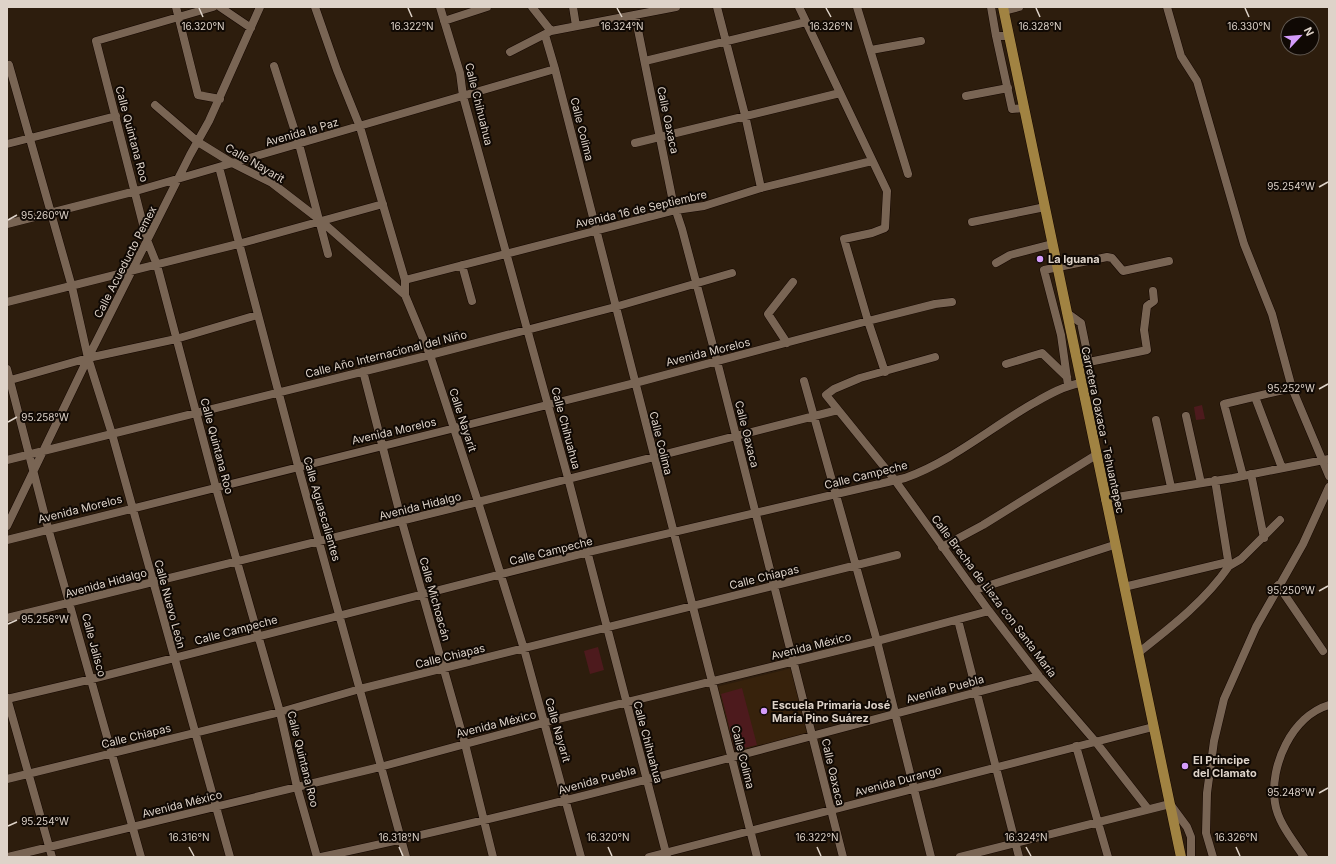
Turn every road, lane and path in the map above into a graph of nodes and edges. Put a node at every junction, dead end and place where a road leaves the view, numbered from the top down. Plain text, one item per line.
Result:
1 (176, 7) edge
2 (213, 7) edge
3 (220, 7) edge
4 (260, 7) edge
5 (315, 7) edge
6 (440, 7) edge
7 (487, 7) edge
8 (532, 7) edge
9 (573, 7) edge
10 (676, 7) edge
11 (717, 7) edge
12 (799, 7) edge
13 (857, 7) edge
14 (991, 7) edge
15 (1019, 7) edge
16 (1167, 7) edge
17 (652, 9) edge
18 (1003, 9) edge
19 (635, 15) junction
20 (179, 16) junction
21 (444, 21) junction
22 (806, 22) junction
23 (576, 26) junction
24 (251, 28) junction
25 (548, 33) junction
26 (996, 36) junction
27 (1009, 36) junction
28 (726, 41) junction
29 (921, 41) dead end
30 (871, 50) junction
31 (510, 52) dead end
32 (645, 61) junction
33 (8, 65) edge
34 (274, 66) dead end
35 (556, 69) junction
36 (1004, 70) junction
37 (1016, 70) junction
38 (1008, 88) junction
39 (840, 93) junction
40 (463, 96) junction
41 (966, 96) dead end
42 (220, 99) junction
43 (155, 105) dead end
44 (1024, 108) junction
45 (745, 115) junction
46 (116, 116) junction
47 (360, 127) junction
48 (661, 136) junction
49 (29, 138) junction
50 (198, 142) junction
51 (634, 142) dead end
52 (7, 144) edge
53 (299, 144) junction
54 (872, 161) junction
55 (232, 163) junction
56 (219, 167) junction
57 (908, 174) dead end
58 (180, 178) junction
59 (761, 188) junction
60 (136, 191) junction
61 (383, 204) junction
62 (1045, 207) junction
63 (676, 210) junction
64 (51, 213) junction
65 (320, 220) junction
66 (972, 222) dead end
67 (7, 224) edge
68 (597, 230) junction
69 (147, 240) junction
70 (238, 244) junction
71 (1052, 244) junction
72 (328, 254) dead end
73 (508, 254) junction
74 (1169, 261) dead end
75 (996, 263) dead end
76 (157, 265) junction
77 (462, 265) junction
78 (1057, 267) junction
79 (134, 271) junction
80 (732, 273) dead end
81 (405, 280) junction
82 (793, 282) dead end
83 (696, 284) junction
84 (72, 286) junction
85 (1153, 291) dead end
86 (404, 295) junction
87 (472, 301) dead end
88 (7, 302) edge
89 (952, 302) dead end
90 (615, 307) junction
91 (1067, 313) junction
92 (257, 315) junction
93 (868, 321) junction
94 (527, 329) junction
95 (176, 339) junction
96 (787, 343) junction
97 (430, 356) junction
98 (935, 357) dead end
99 (88, 358) junction
100 (717, 361) junction
101 (1088, 362) junction
102 (1078, 363) junction
103 (1006, 364) dead end
104 (7, 369) edge
105 (363, 371) junction
106 (885, 372) junction
107 (9, 380) edge
108 (804, 381) dead end
109 (1068, 381) junction
110 (635, 382) junction
111 (1081, 382) junction
112 (1292, 388) junction
113 (279, 392) junction
114 (1255, 397) junction
115 (548, 404) junction
116 (838, 410) junction
117 (197, 413) junction
118 (815, 416) junction
119 (1186, 416) dead end
120 (1156, 420) dead end
121 (455, 428) junction
122 (112, 434) junction
123 (736, 437) junction
124 (382, 445) junction
125 (43, 450) junction
126 (30, 454) junction
127 (1096, 454) junction
128 (653, 458) junction
129 (7, 460) edge
130 (1325, 460) edge
131 (298, 466) junction
132 (1282, 468) junction
133 (34, 473) junction
134 (1247, 475) junction
135 (1329, 476) edge
136 (568, 478) junction
137 (894, 479) junction
138 (1215, 480) junction
139 (1201, 483) junction
140 (1171, 487) junction
141 (1329, 487) edge
142 (216, 488) junction
143 (837, 493) junction
144 (1105, 499) junction
145 (478, 502) junction
146 (132, 507) junction
147 (756, 512) junction
148 (1280, 520) dead end
149 (402, 522) junction
150 (7, 526) edge
151 (48, 528) junction
152 (673, 532) junction
153 (1264, 538) junction
154 (7, 540) edge
155 (320, 542) junction
156 (1114, 545) junction
157 (942, 546) junction
158 (588, 552) junction
159 (897, 555) dead end
160 (238, 560) junction
161 (1228, 564) junction
162 (855, 565) junction
163 (500, 575) junction
164 (152, 582) junction
165 (1278, 585) junction
166 (775, 586) junction
167 (1124, 587) junction
168 (975, 590) junction
169 (423, 595) junction
170 (71, 604) junction
171 (692, 606) junction
172 (990, 611) junction
173 (340, 614) junction
174 (7, 618) edge
175 (958, 620) junction
176 (607, 628) junction
177 (258, 635) junction
178 (877, 641) junction
179 (524, 649) junction
180 (1323, 651) dead end
181 (1138, 653) junction
182 (173, 658) junction
183 (794, 662) junction
184 (444, 669) junction
185 (1039, 676) junction
186 (92, 679) junction
187 (711, 682) junction
188 (360, 689) junction
189 (976, 692) junction
190 (7, 699) edge
191 (626, 703) junction
192 (1329, 705) edge
193 (280, 712) junction
194 (896, 714) junction
195 (545, 723) junction
196 (1153, 727) junction
197 (195, 733) junction
198 (813, 736) junction
199 (1095, 741) junction
200 (465, 744) junction
201 (1076, 746) junction
202 (113, 753) junction
203 (732, 757) junction
204 (380, 767) junction
205 (996, 767) junction
206 (29, 774) junction
207 (7, 779) edge
208 (646, 779) junction
209 (297, 787) junction
210 (914, 788) junction
211 (567, 799) junction
212 (1170, 804) junction
213 (216, 806) junction
214 (1148, 809) junction
215 (831, 811) junction
216 (483, 820) junction
217 (1098, 822) junction
218 (133, 827) junction
219 (750, 830) junction
220 (1206, 833) junction
221 (1191, 837) junction
222 (401, 840) junction
223 (1016, 843) junction
224 (49, 847) junction
225 (666, 855) edge
226 (8, 857) edge
227 (52, 857) edge
228 (141, 857) edge
229 (230, 857) edge
230 (317, 857) edge
231 (321, 857) edge
232 (406, 857) edge
233 (493, 857) edge
234 (582, 857) edge
235 (649, 857) edge
236 (757, 857) edge
237 (843, 857) edge
238 (931, 857) edge
239 (960, 857) edge
240 (1020, 857) edge
241 (1108, 857) edge
242 (1181, 857) edge
243 (1191, 857) edge
244 (1213, 857) edge
245 (1304, 857) edge

1 - 20 street
2 - 20 street
3 - 24 street
4 - 24 street, Calle Acueducto Pemex
5 - 47 street
6 - 21 street, Calle Chihuahua
7 - 21 street
8 - 25 street, Calle Colima
9 - 23 street
10 - 17 street
11 - 28 street
12 - 22 street
13 - 30 street
14 - 26 street
15 - 18 street
16 - 112 street
17 - 19 street
18 - 27 main road, Carretera Oaxaca - Tehuantepec
19 - 23 street
19 - 32 street, Calle Oaxaca
20 - 42 street
20 - 46 street, Calle Quintana Roo
21 - 40 street, Calle Chihuahua
22 - 28 street
22 - 39 street
23 - 25 street
24 - 42 street, Calle Acueducto Pemex
25 - 31 street
25 - 35 street, Calle Colima
26 - 27 street
26 - 36 street
27 - 37 main road, Carretera Oaxaca - Tehuantepec
28 - 32 street
28 - 45 street
29 - 30 street
30 - 57 street
32 - 48 street, Calle Oaxaca
33 - 49 street
34 - 53 street
35 - 40 street, Avenida la Paz
35 - 68 street, Calle Colima
36 - 37 street
36 - 38 street
37 - 44 main road, Carretera Oaxaca - Tehuantepec
38 - 41 street
38 - 44 street
39 - 45 street
39 - 54 street
40 - 47 street, Avenida la Paz
40 - 73 street, Calle Chihuahua
42 - 50 street, Calle Acueducto Pemex
43 - 50 street, Calle Nayarit
44 - 62 main road, Carretera Oaxaca - Tehuantepec
45 - 48 street
45 - 59 street
46 - 49 street
46 - 60 street, Calle Quintana Roo
47 - 53 street, Avenida la Paz
47 - 61 street
48 - 51 street
48 - 63 street, Calle Oaxaca
49 - 52 street
49 - 64 street
50 - 55 street, Calle Nayarit
50 - 58 street, Calle Acueducto Pemex
53 - 55 street, Avenida la Paz
53 - 65 street
54 - 59 street, Avenida 16 de Septiembre
54 - 93 street
55 - 56 street, Avenida la Paz
55 - 65 street, Calle Nayarit
56 - 58 street, Avenida la Paz
56 - 70 street, Calle Aguascalientes
58 - 60 street, Avenida la Paz
58 - 69 street, Calle Acueducto Pemex
59 - 63 street, Avenida 16 de Septiembre
60 - 64 street, Avenida la Paz
60 - 69 street, Calle Quintana Roo
61 - 65 street
61 - 81 street
62 - 66 street
62 - 71 main road, Carretera Oaxaca - Tehuantepec
63 - 68 street, Avenida 16 de Septiembre
63 - 83 street, Calle Oaxaca
64 - 67 street, Avenida la Paz
64 - 84 street
65 - 70 street
65 - 72 street
65 - 86 street, Calle Nayarit
68 - 73 street, Avenida 16 de Septiembre
68 - 90 street, Calle Colima
69 - 76 street, Calle Quintana Roo
69 - 79 street, Calle Acueducto Pemex
70 - 76 street
70 - 92 street, Calle Aguascalientes
71 - 75 street
71 - 78 main road, Carretera Oaxaca - Tehuantepec
73 - 77 street, Avenida 16 de Septiembre
73 - 94 street, Calle Chihuahua
74 - 78 street
76 - 79 street
76 - 95 street, Calle Quintana Roo
77 - 81 street, Avenida 16 de Septiembre
77 - 87 street
78 - 91 main road, Carretera Oaxaca - Tehuantepec
78 - 109 street
79 - 84 street
79 - 99 street, Calle Acueducto Pemex
80 - 83 street, Calle Año Internacional del Niño
81 - 86 street
82 - 96 street
83 - 90 street, Calle Año Internacional del Niño
83 - 100 street, Calle Oaxaca
84 - 88 street
84 - 99 street
85 - 101 street
86 - 97 street, Calle Nayarit
89 - 93 street, Avenida Morelos
90 - 94 street, Calle Año Internacional del Niño
90 - 110 street, Calle Colima
91 - 101 street
91 - 102 main road, Carretera Oaxaca - Tehuantepec
92 - 95 street
92 - 113 street, Calle Aguascalientes
93 - 96 street, Avenida Morelos
93 - 106 street
94 - 97 street, Calle Año Internacional del Niño
94 - 115 street, Calle Chihuahua
95 - 99 street
95 - 117 street, Calle Quintana Roo
96 - 100 street, Avenida Morelos
97 - 105 street, Calle Año Internacional del Niño
97 - 121 street, Calle Nayarit
98 - 106 street
99 - 107 street
99 - 122 street, Calle Nuevo León
99 - 125 street, Calle Acueducto Pemex
100 - 110 street, Avenida Morelos
100 - 123 street, Calle Oaxaca
101 - 102 street
102 - 111 main road, Carretera Oaxaca - Tehuantepec
103 - 109 street
104 - 107 street, Calle Jalisco
105 - 113 street, Calle Año Internacional del Niño
105 - 124 street, Calle Michoacán
106 - 116 street, Calle Brecha de Lieza con Santa María
107 - 126 street, Calle Jalisco
108 - 118 street
109 - 111 street, Calle Campeche
109 - 137 street, Calle Campeche
110 - 115 street, Avenida Morelos
110 - 128 street, Calle Colima
111 - 127 main road, Carretera Oaxaca - Tehuantepec
112 - 114 street
112 - 130 street
113 - 117 street, Calle Año Internacional del Niño
113 - 131 street, Calle Aguascalientes
114 - 132 street
114 - 134 street
115 - 121 street, Avenida Morelos
115 - 136 street, Calle Chihuahua
116 - 118 street, Avenida Hidalgo
116 - 137 street, Calle Brecha de Lieza con Santa María
117 - 122 street, Calle Año Internacional del Niño
117 - 142 street, Calle Quintana Roo
118 - 123 street, Avenida Hidalgo
118 - 143 street
119 - 139 street
120 - 140 street
121 - 124 street, Avenida Morelos
121 - 145 street, Calle Nayarit
122 - 125 street, Calle Año Internacional del Niño
122 - 146 street, Calle Nuevo León
123 - 128 street, Avenida Hidalgo
123 - 147 street, Calle Oaxaca
124 - 131 street, Avenida Morelos
124 - 149 street, Calle Michoacán
125 - 126 street, Calle Año Internacional del Niño
125 - 133 street, Calle Acueducto Pemex
126 - 129 street, Calle Año Internacional del Niño
126 - 133 street, Calle Jalisco
127 - 144 main road, Carretera Oaxaca - Tehuantepec
127 - 157 street
128 - 136 street, Avenida Hidalgo
128 - 152 street, Calle Colima
130 - 132 street
130 - 135 street
131 - 142 street, Avenida Morelos
131 - 155 street, Calle Aguascalientes
132 - 134 street
133 - 150 street, Calle Acueducto Pemex
133 - 151 street, Calle Jalisco
134 - 138 street
134 - 153 street
136 - 145 street, Avenida Hidalgo
136 - 158 street, Calle Chihuahua
137 - 143 street, Calle Campeche
137 - 157 street, Calle Brecha de Lieza con Santa María
138 - 139 street
138 - 161 street
139 - 140 street
140 - 144 street
141 - 165 street
142 - 146 street, Avenida Morelos
142 - 160 street, Calle Quintana Roo
143 - 147 street, Calle Campeche
143 - 162 street
144 - 156 main road, Carretera Oaxaca - Tehuantepec
145 - 149 street, Avenida Hidalgo
145 - 163 street, Calle Nayarit
146 - 151 street, Avenida Morelos
146 - 164 street, Calle Nuevo León
147 - 152 street, Calle Campeche
147 - 166 street, Calle Oaxaca
148 - 153 street
149 - 155 street, Avenida Hidalgo
149 - 169 street, Calle Michoacán
151 - 154 street, Avenida Morelos
151 - 170 street, Calle Jalisco
152 - 158 street, Calle Campeche
152 - 171 street, Calle Colima
153 - 161 street
155 - 160 street, Avenida Hidalgo
155 - 173 street, Calle Aguascalientes
156 - 167 main road, Carretera Oaxaca - Tehuantepec
156 - 168 street
157 - 168 street, Calle Brecha de Lieza con Santa María
158 - 163 street, Calle Campeche
158 - 176 street, Calle Chihuahua
159 - 162 street, Calle Chiapas
160 - 164 street, Avenida Hidalgo
160 - 177 street, Calle Quintana Roo
161 - 167 street
161 - 181 street
162 - 166 street, Calle Chiapas
162 - 178 street
163 - 169 street, Calle Campeche
163 - 179 street, Calle Nayarit
164 - 170 street, Avenida Hidalgo
164 - 182 street, Calle Nuevo León
165 - 180 street
165 - 220 street
166 - 171 street, Calle Chiapas
166 - 183 street, Calle Oaxaca
167 - 181 main road, Carretera Oaxaca - Tehuantepec
168 - 172 street, Calle Brecha de Lieza con Santa María
169 - 173 street, Calle Campeche
169 - 184 street, Calle Michoacán
170 - 174 street, Avenida Hidalgo
170 - 186 street, Calle Jalisco
171 - 176 street, Calle Chiapas
171 - 187 street, Calle Colima
172 - 175 street, Avenida México
172 - 185 street, Calle Brecha de Lieza con Santa María
173 - 177 street, Calle Campeche
173 - 188 street, Calle Aguascalientes
175 - 178 street, Avenida México
175 - 189 street
176 - 179 street, Calle Chiapas
176 - 191 street, Calle Chihuahua
177 - 182 street, Calle Campeche
177 - 193 street, Calle Quintana Roo
178 - 183 street, Avenida México
178 - 194 street
179 - 184 street, Calle Chiapas
179 - 195 street, Calle Nayarit
181 - 196 main road, Carretera Oaxaca - Tehuantepec
182 - 186 street, Calle Campeche
182 - 197 street, Calle Nuevo León
183 - 187 street, Avenida México
183 - 198 street, Calle Oaxaca
184 - 188 street, Calle Chiapas
184 - 200 street, Calle Michoacán
185 - 189 street, Avenida Puebla
185 - 199 street, Calle Brecha de Lieza con Santa María
186 - 190 street, Calle Campeche
186 - 202 street, Calle Jalisco
187 - 191 street, Avenida México
187 - 203 street, Calle Colima
188 - 193 street, Calle Chiapas
188 - 204 street, Calle Aguascalientes
189 - 194 street, Avenida Puebla
189 - 205 street
190 - 206 street
191 - 195 street, Avenida México
191 - 208 street, Calle Chihuahua
192 - 245 street
193 - 197 street, Calle Chiapas
193 - 209 street, Calle Quintana Roo
194 - 198 street, Avenida Puebla
194 - 210 street
195 - 200 street, Avenida México
195 - 211 street, Calle Nayarit
196 - 199 street, Avenida Durango
196 - 212 main road, Carretera Oaxaca - Tehuantepec
197 - 202 street, Calle Chiapas
197 - 213 street, Calle Nuevo León
198 - 203 street, Avenida Puebla
198 - 215 street, Calle Oaxaca
199 - 201 street, Avenida Durango
199 - 214 street, Calle Brecha de Lieza con Santa María
200 - 204 street, Avenida México
200 - 216 street, Calle Michoacán
201 - 205 street, Avenida Durango
201 - 217 street
202 - 206 street, Calle Chiapas
202 - 218 street, Calle Jalisco
203 - 208 street, Avenida Puebla
203 - 219 street, Calle Colima
204 - 209 street, Avenida México
204 - 222 street, Calle Aguascalientes
205 - 210 street, Avenida Durango
205 - 223 street
206 - 207 street, Calle Chiapas
206 - 224 street
208 - 211 street, Avenida Puebla
208 - 225 street, Calle Chihuahua
209 - 213 street, Avenida México
209 - 230 street, Calle Quintana Roo
210 - 215 street, Avenida Durango
210 - 238 street
211 - 216 street, Avenida Puebla
211 - 234 street, Calle Nayarit
212 - 214 street
212 - 221 street
212 - 242 main road, Carretera Oaxaca - Tehuantepec
213 - 218 street, Avenida México
213 - 229 street, Calle Nuevo León
214 - 217 street
215 - 219 street, Avenida Durango
215 - 237 street, Calle Oaxaca
216 - 222 street, Avenida Puebla
216 - 233 street, Calle Michoacán
217 - 223 street
217 - 241 street
218 - 224 street, Avenida México
218 - 228 street, Calle Jalisco
219 - 225 street, Avenida Durango
219 - 236 street, Calle Colima
220 - 221 street
220 - 244 street
221 - 243 street
222 - 231 street, Avenida Puebla
222 - 232 street, Calle Aguascalientes
223 - 239 street
223 - 240 street
224 - 226 street, Avenida México
224 - 227 street
225 - 235 street, Avenida Durango

